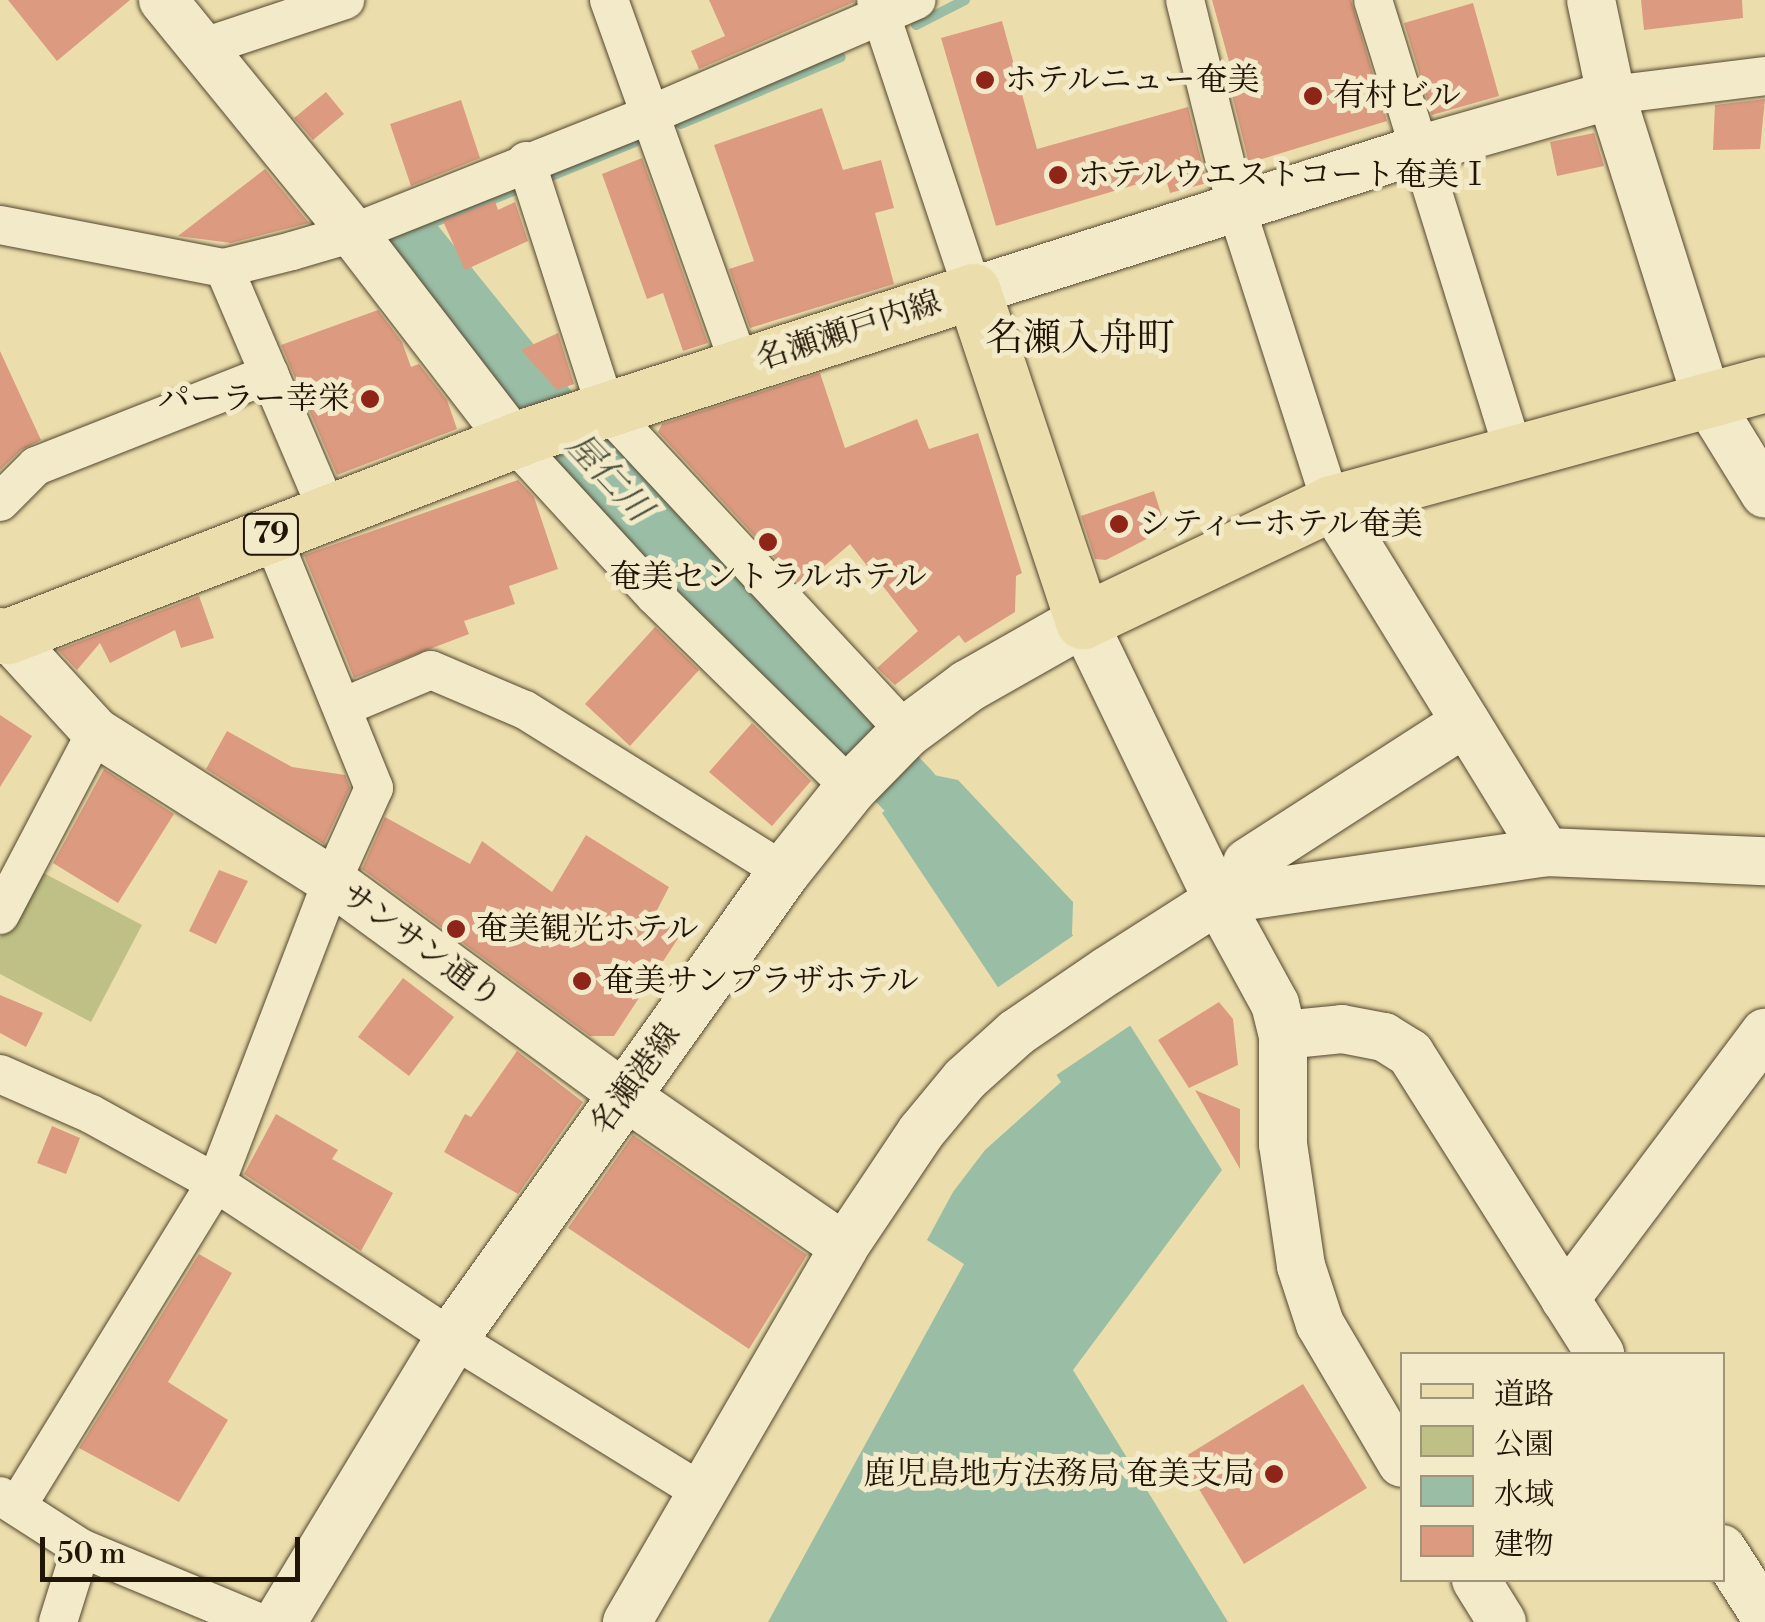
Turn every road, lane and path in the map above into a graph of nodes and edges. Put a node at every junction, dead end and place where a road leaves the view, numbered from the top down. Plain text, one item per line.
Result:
1 (163, 0) edge
2 (344, 0) edge
3 (609, 0) edge
4 (917, 0) edge
5 (1185, 0) edge
6 (1374, 0) edge
7 (1591, 0) edge
8 (879, 8) edge
9 (201, 48) junction
10 (1765, 76) edge
11 (1611, 96) junction
12 (652, 114) junction
13 (1418, 150) junction
14 (526, 161) junction
15 (1238, 210) junction
16 (0, 225) edge
17 (352, 233) junction
18 (224, 268) junction
19 (973, 291) junction
20 (740, 366) junction
21 (270, 374) junction
22 (1765, 384) edge
23 (1707, 400) junction
24 (599, 411) junction
25 (523, 437) junction
26 (1514, 450) junction
27 (1765, 494) edge
28 (0, 502) edge
29 (1331, 503) junction
30 (328, 512) junction
31 (271, 534) junction
32 (1083, 621) junction
33 (2, 636) edge
34 (343, 707) junction
35 (1466, 722) junction
36 (96, 732) junction
37 (902, 737) junction
38 (854, 784) junction
39 (1546, 852) junction
40 (1765, 862) edge
41 (1247, 863) dead end
42 (784, 872) junction
43 (332, 881) junction
44 (1218, 900) junction
45 (0, 915) edge
46 (1765, 1033) edge
47 (1284, 1035) junction
48 (0, 1074) edge
49 (624, 1095) junction
50 (216, 1183) junction
51 (844, 1247) junction
52 (1566, 1299) junction
53 (452, 1338) junction
54 (1599, 1352) edge
55 (1400, 1461) edge
56 (700, 1491) junction
57 (8, 1501) edge
58 (81, 1548) junction
59 (1725, 1553) edge
60 (1477, 1582) edge
61 (1765, 1616) edge
62 (58, 1622) edge
63 (258, 1622) edge
64 (280, 1622) edge
65 (627, 1622) edge
66 (1502, 1622) edge

1 - 9 street
2 - 9 street
3 - 12 street
4 - 8 street
5 - 15 street
6 - 13 street
7 - 11 street
8 - 12 street
8 - 19 street
9 - 17 street
10 - 11 street
11 - 13 street
11 - 23 street
12 - 14 street
12 - 20 street
13 - 15 street
13 - 26 street
14 - 17 street
14 - 24 street
15 - 19 street
15 - 29 street
16 - 18 street
17 - 18 street
17 - 25 street
18 - 21 street
19 - 20 main road, 名瀬瀬戸内線 / 79
19 - 32 main road, 名瀬瀬戸内線
20 - 24 main road, 名瀬瀬戸内線 / 79
21 - 28 street
21 - 30 street
22 - 23 main road
23 - 26 main road
23 - 27 street
24 - 25 main road, 名瀬瀬戸内線 / 79
24 - 37 street
25 - 30 main road, 名瀬瀬戸内線 / 79
25 - 38 street
26 - 29 main road
29 - 32 main road
29 - 35 street
30 - 31 main road, 名瀬瀬戸内線 / 79
31 - 33 main road, 名瀬瀬戸内線 / 79
31 - 34 street
32 - 37 main road, 名瀬港線
32 - 44 street
33 - 36 street, サンサン通り
34 - 42 street
34 - 43 street
35 - 39 street
35 - 41 street
36 - 43 street, サンサン通り
36 - 45 street
37 - 38 main road, 名瀬港線
38 - 42 main road, 名瀬港線
39 - 40 street
39 - 44 street
42 - 49 main road, 名瀬港線
43 - 49 street, サンサン通り
43 - 50 street
44 - 47 street
44 - 51 street
46 - 52 street
47 - 52 street
47 - 55 street
48 - 50 street
49 - 51 street, サンサン通り
49 - 53 main road, 名瀬港線
50 - 53 street
50 - 57 street
51 - 56 street
52 - 54 street
53 - 56 street
53 - 64 main road, 名瀬港線
56 - 65 street
57 - 58 street
58 - 62 street
58 - 63 street
59 - 61 street
60 - 66 street

